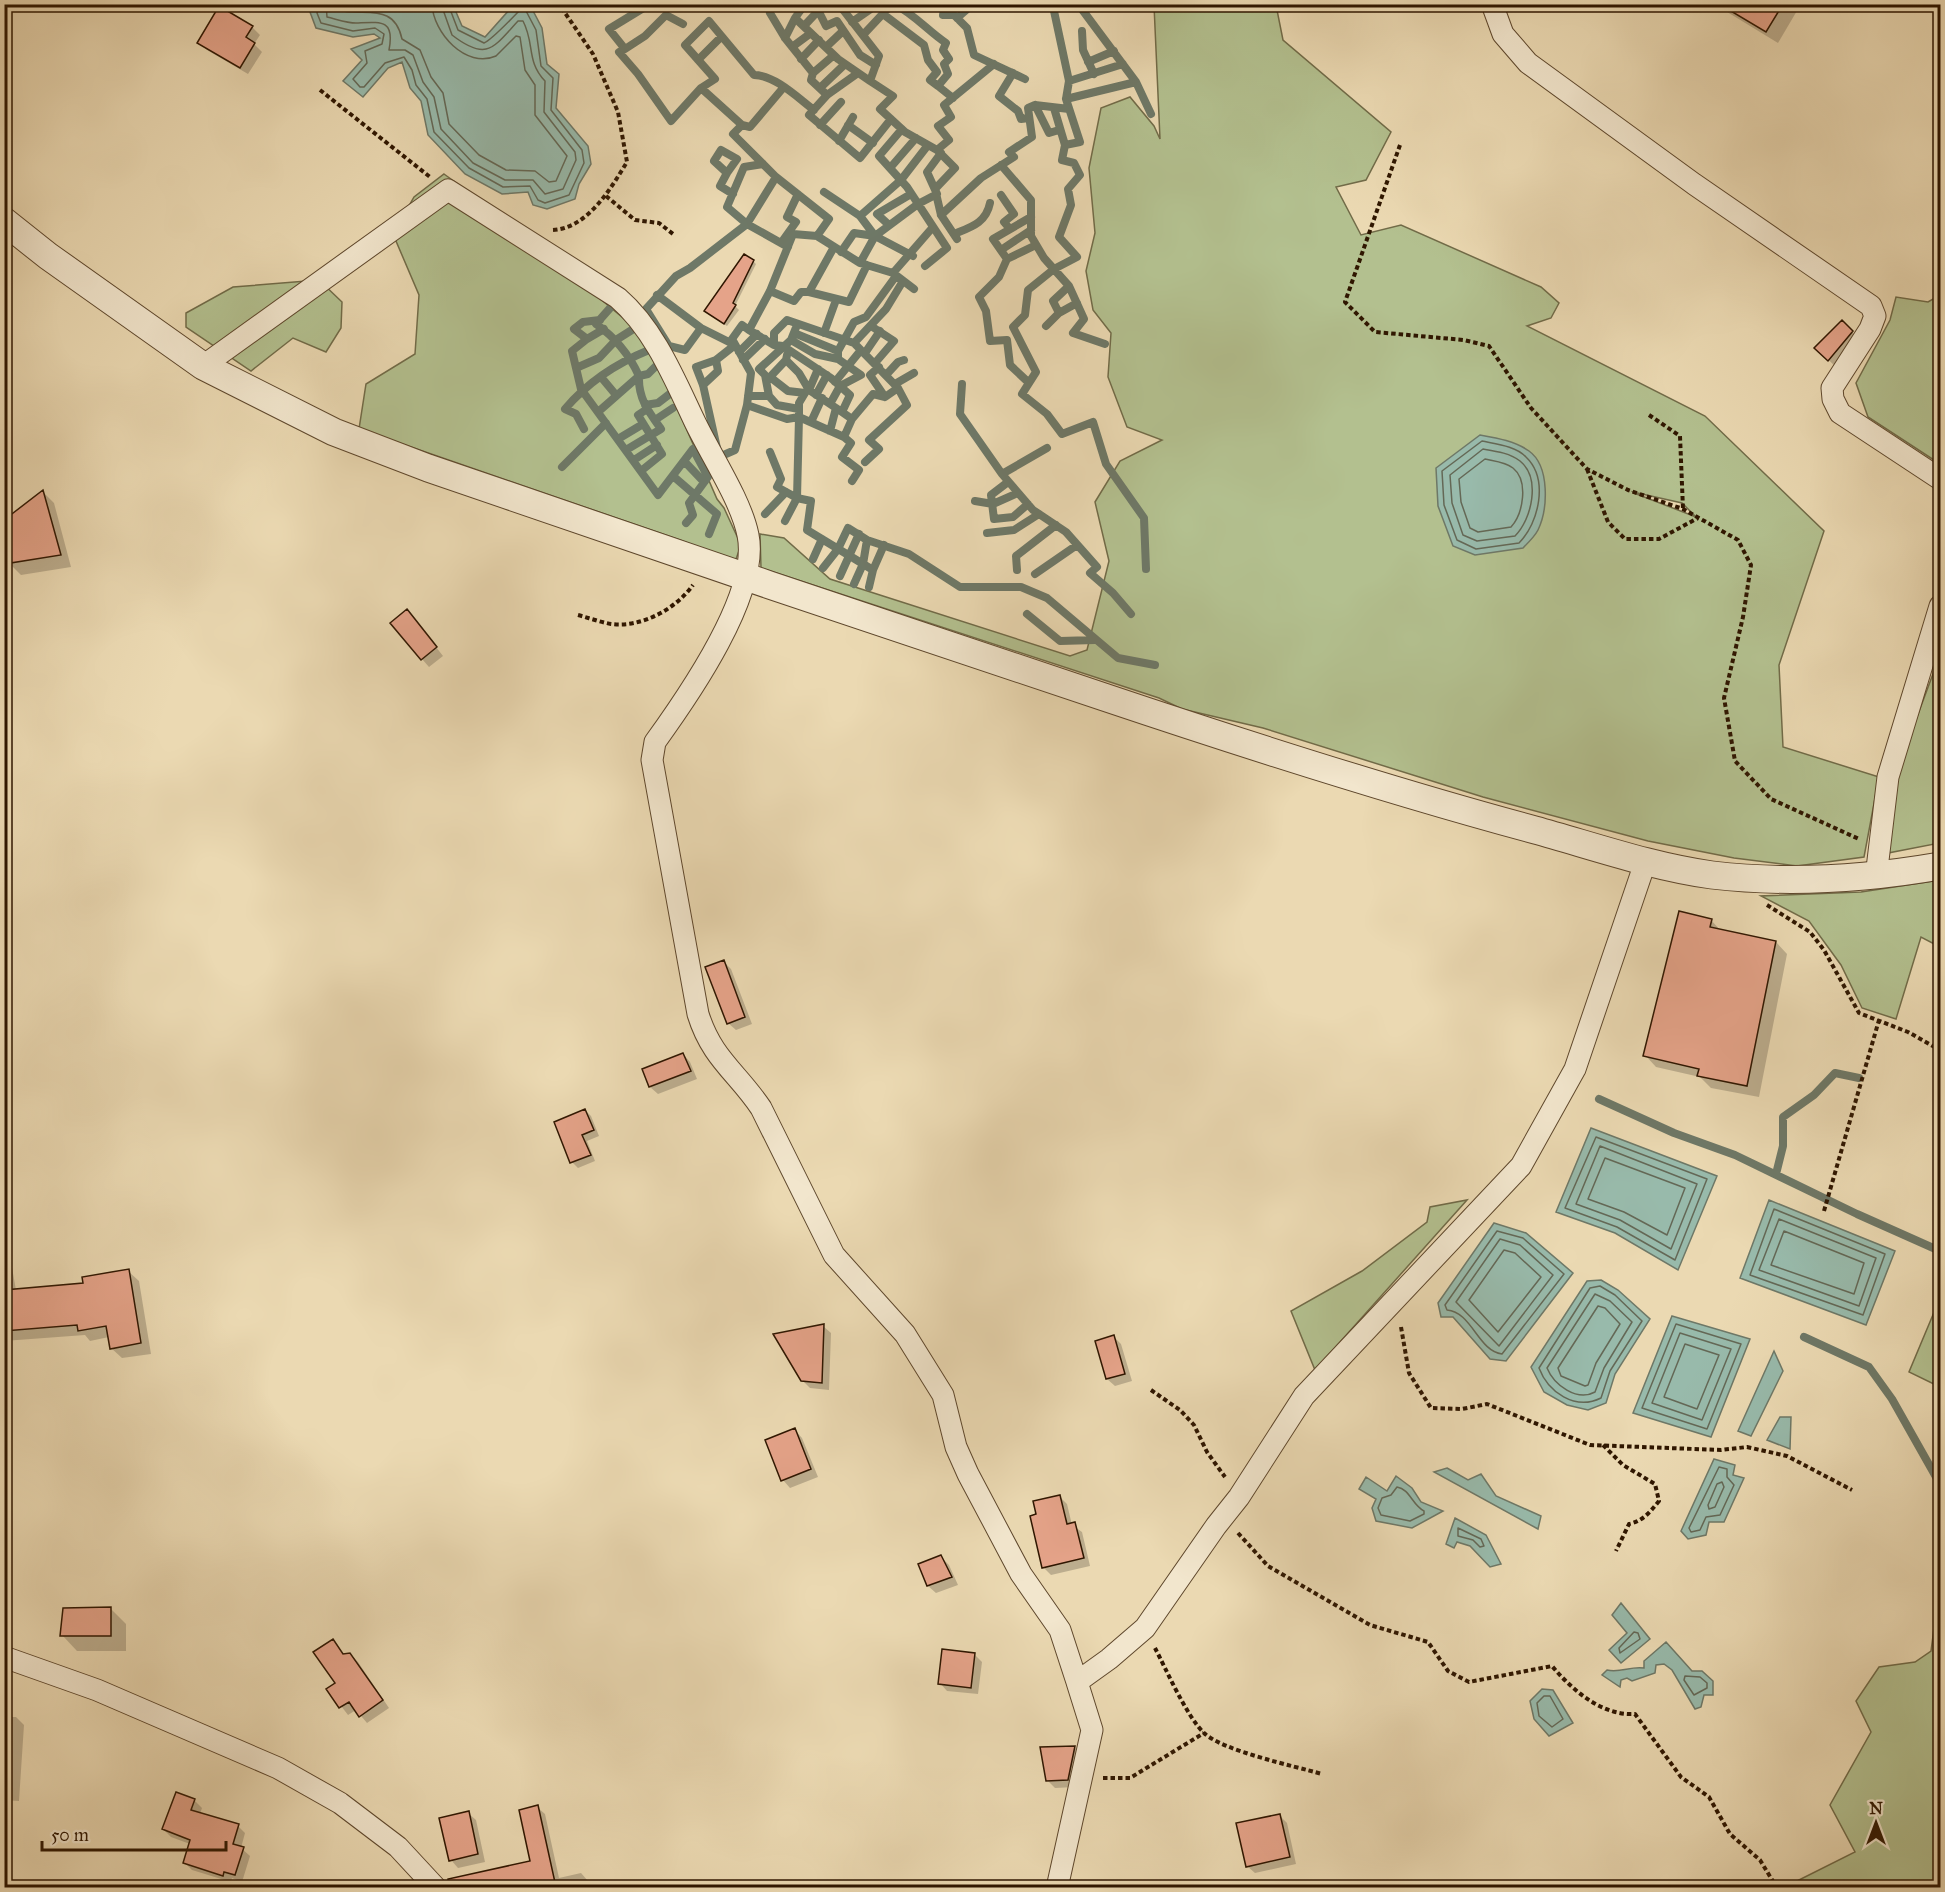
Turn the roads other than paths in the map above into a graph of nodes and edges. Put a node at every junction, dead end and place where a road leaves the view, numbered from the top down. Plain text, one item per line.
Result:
1 (1492, 4) edge
2 (4, 221) edge
3 (202, 366) junction
4 (1941, 479) edge
5 (747, 578) junction
6 (1941, 606) edge
7 (1646, 860) junction
8 (1941, 866) edge
9 (1876, 877) junction
10 (4, 1657) edge
11 (1077, 1682) junction
12 (436, 1887) edge
13 (1057, 1887) edge

1 - 4 street
2 - 3 street
3 - 5 street
3 - 5 street
5 - 7 street
5 - 11 street
6 - 9 street
7 - 9 street
7 - 11 street
8 - 9 street
10 - 12 street
11 - 13 street

